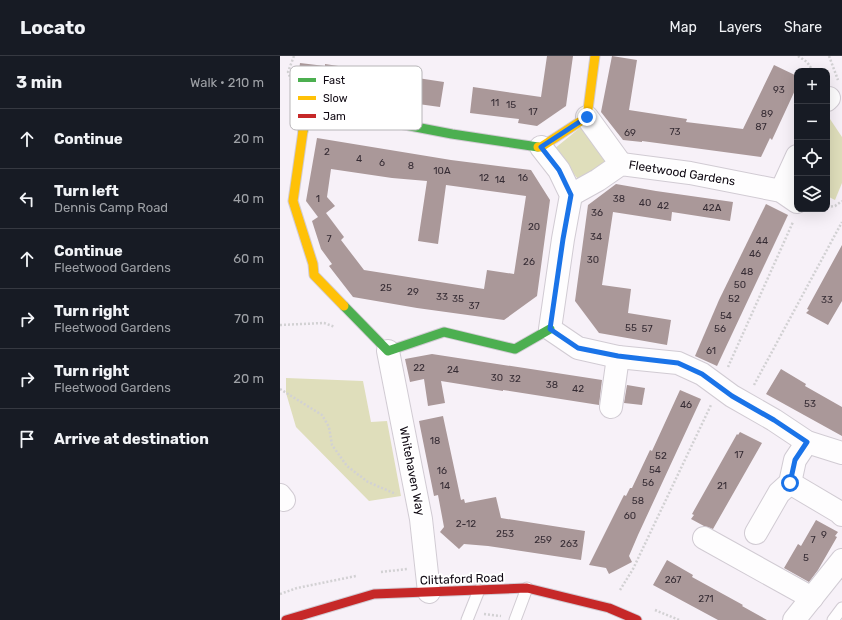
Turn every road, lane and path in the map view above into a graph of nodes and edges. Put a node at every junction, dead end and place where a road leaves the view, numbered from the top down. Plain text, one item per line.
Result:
1 (294, 56) edge
2 (595, 56) edge
3 (798, 56) edge
4 (829, 56) edge
5 (290, 66) edge
6 (290, 67) edge
7 (811, 68) edge
8 (290, 77) edge
9 (832, 94) edge
10 (587, 117) junction
11 (422, 128) edge
12 (303, 130) edge
13 (541, 147) junction
14 (622, 164) junction
15 (794, 176) edge
16 (571, 195) junction
17 (842, 201) edge
18 (791, 203) edge
19 (830, 207) edge
20 (842, 222) edge
21 (280, 325) edge
22 (364, 327) junction
23 (550, 329) junction
24 (388, 351) junction
25 (618, 356) junction
26 (720, 386) junction
27 (280, 390) edge
28 (744, 403) junction
29 (611, 407) dead end
30 (807, 442) junction
31 (842, 453) edge
32 (790, 483) junction
33 (418, 503) junction
34 (842, 515) edge
35 (756, 533) dead end
36 (704, 538) dead end
37 (842, 560) edge
38 (527, 588) junction
39 (479, 590) junction
40 (429, 592) junction
41 (812, 598) junction
42 (609, 608) junction
43 (842, 608) edge
44 (286, 620) edge
45 (467, 620) edge
46 (515, 620) edge
47 (637, 620) edge
48 (794, 620) edge
49 (833, 620) edge

1 - 5 path
2 - 10 street
3 - 7 path
4 - 9 path
6 - 8 path
10 - 13 street
10 - 14 street
11 - 13 street
12 - 22 street
13 - 16 street
14 - 16 street, Fleetwood Gardens
14 - 18 street, Fleetwood Gardens
15 - 18 street
16 - 23 street
17 - 19 path
18 - 26 path
20 - 28 path
21 - 22 path
22 - 24 street
23 - 24 street
23 - 25 street
24 - 33 street, Whitehaven Way
25 - 26 street
25 - 29 street
26 - 28 street
26 - 42 path
27 - 33 path
28 - 30 street
30 - 31 street
30 - 32 street
32 - 34 street
32 - 35 street
33 - 40 street, Whitehaven Way
36 - 41 street
37 - 41 street
38 - 39 street, Clittaford Road
38 - 42 street, Clittaford Road
38 - 46 lane
39 - 40 street, Clittaford Road
39 - 45 lane
40 - 44 street, Clittaford Road
41 - 48 street
42 - 47 street, Clittaford Road
43 - 49 lane

